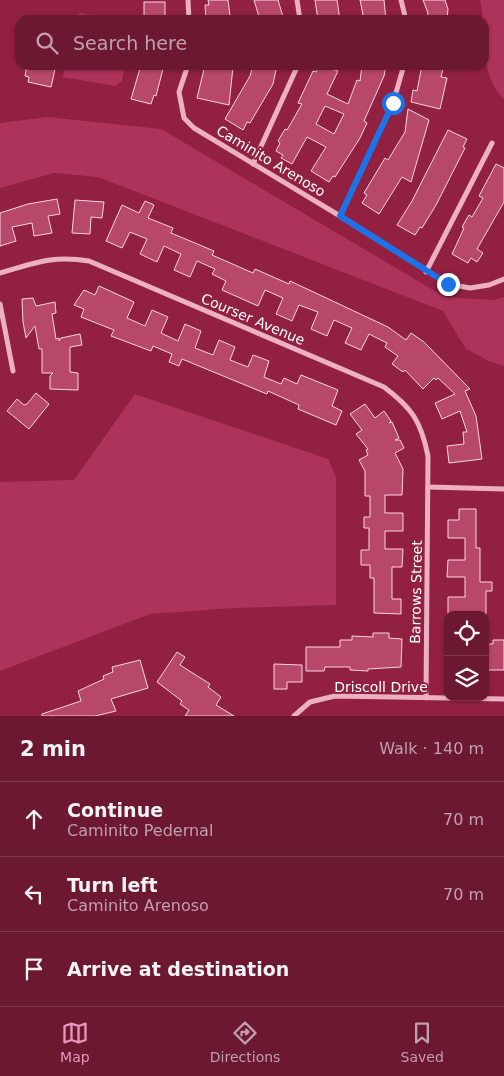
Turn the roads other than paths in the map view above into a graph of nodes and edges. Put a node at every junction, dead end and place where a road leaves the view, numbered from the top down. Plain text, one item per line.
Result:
1 (188, 0) edge
2 (297, 0) edge
3 (401, 0) edge
4 (189, 15) edge
5 (299, 15) edge
6 (405, 15) edge
7 (186, 70) edge
8 (297, 70) edge
9 (403, 70) edge
10 (492, 143) dead end
11 (253, 164) junction
12 (340, 216) junction
13 (426, 272) junction
14 (0, 273) edge
15 (504, 279) edge
16 (0, 304) edge
17 (14, 371) dead end
18 (428, 487) junction
19 (504, 489) edge
20 (426, 698) junction
21 (504, 699) edge
22 (294, 716) edge

1 - 4 street
2 - 5 street
3 - 6 street
7 - 11 street, Caminito Arenoso
8 - 11 street
9 - 12 street
10 - 13 street
11 - 12 street, Caminito Arenoso
12 - 13 street, Caminito Arenoso
13 - 15 street, Caminito Arenoso
14 - 18 street, Courser Avenue
16 - 17 street
18 - 19 street
18 - 20 street, Barrows Street
20 - 21 street, Driscoll Drive
20 - 22 street, Driscoll Drive

